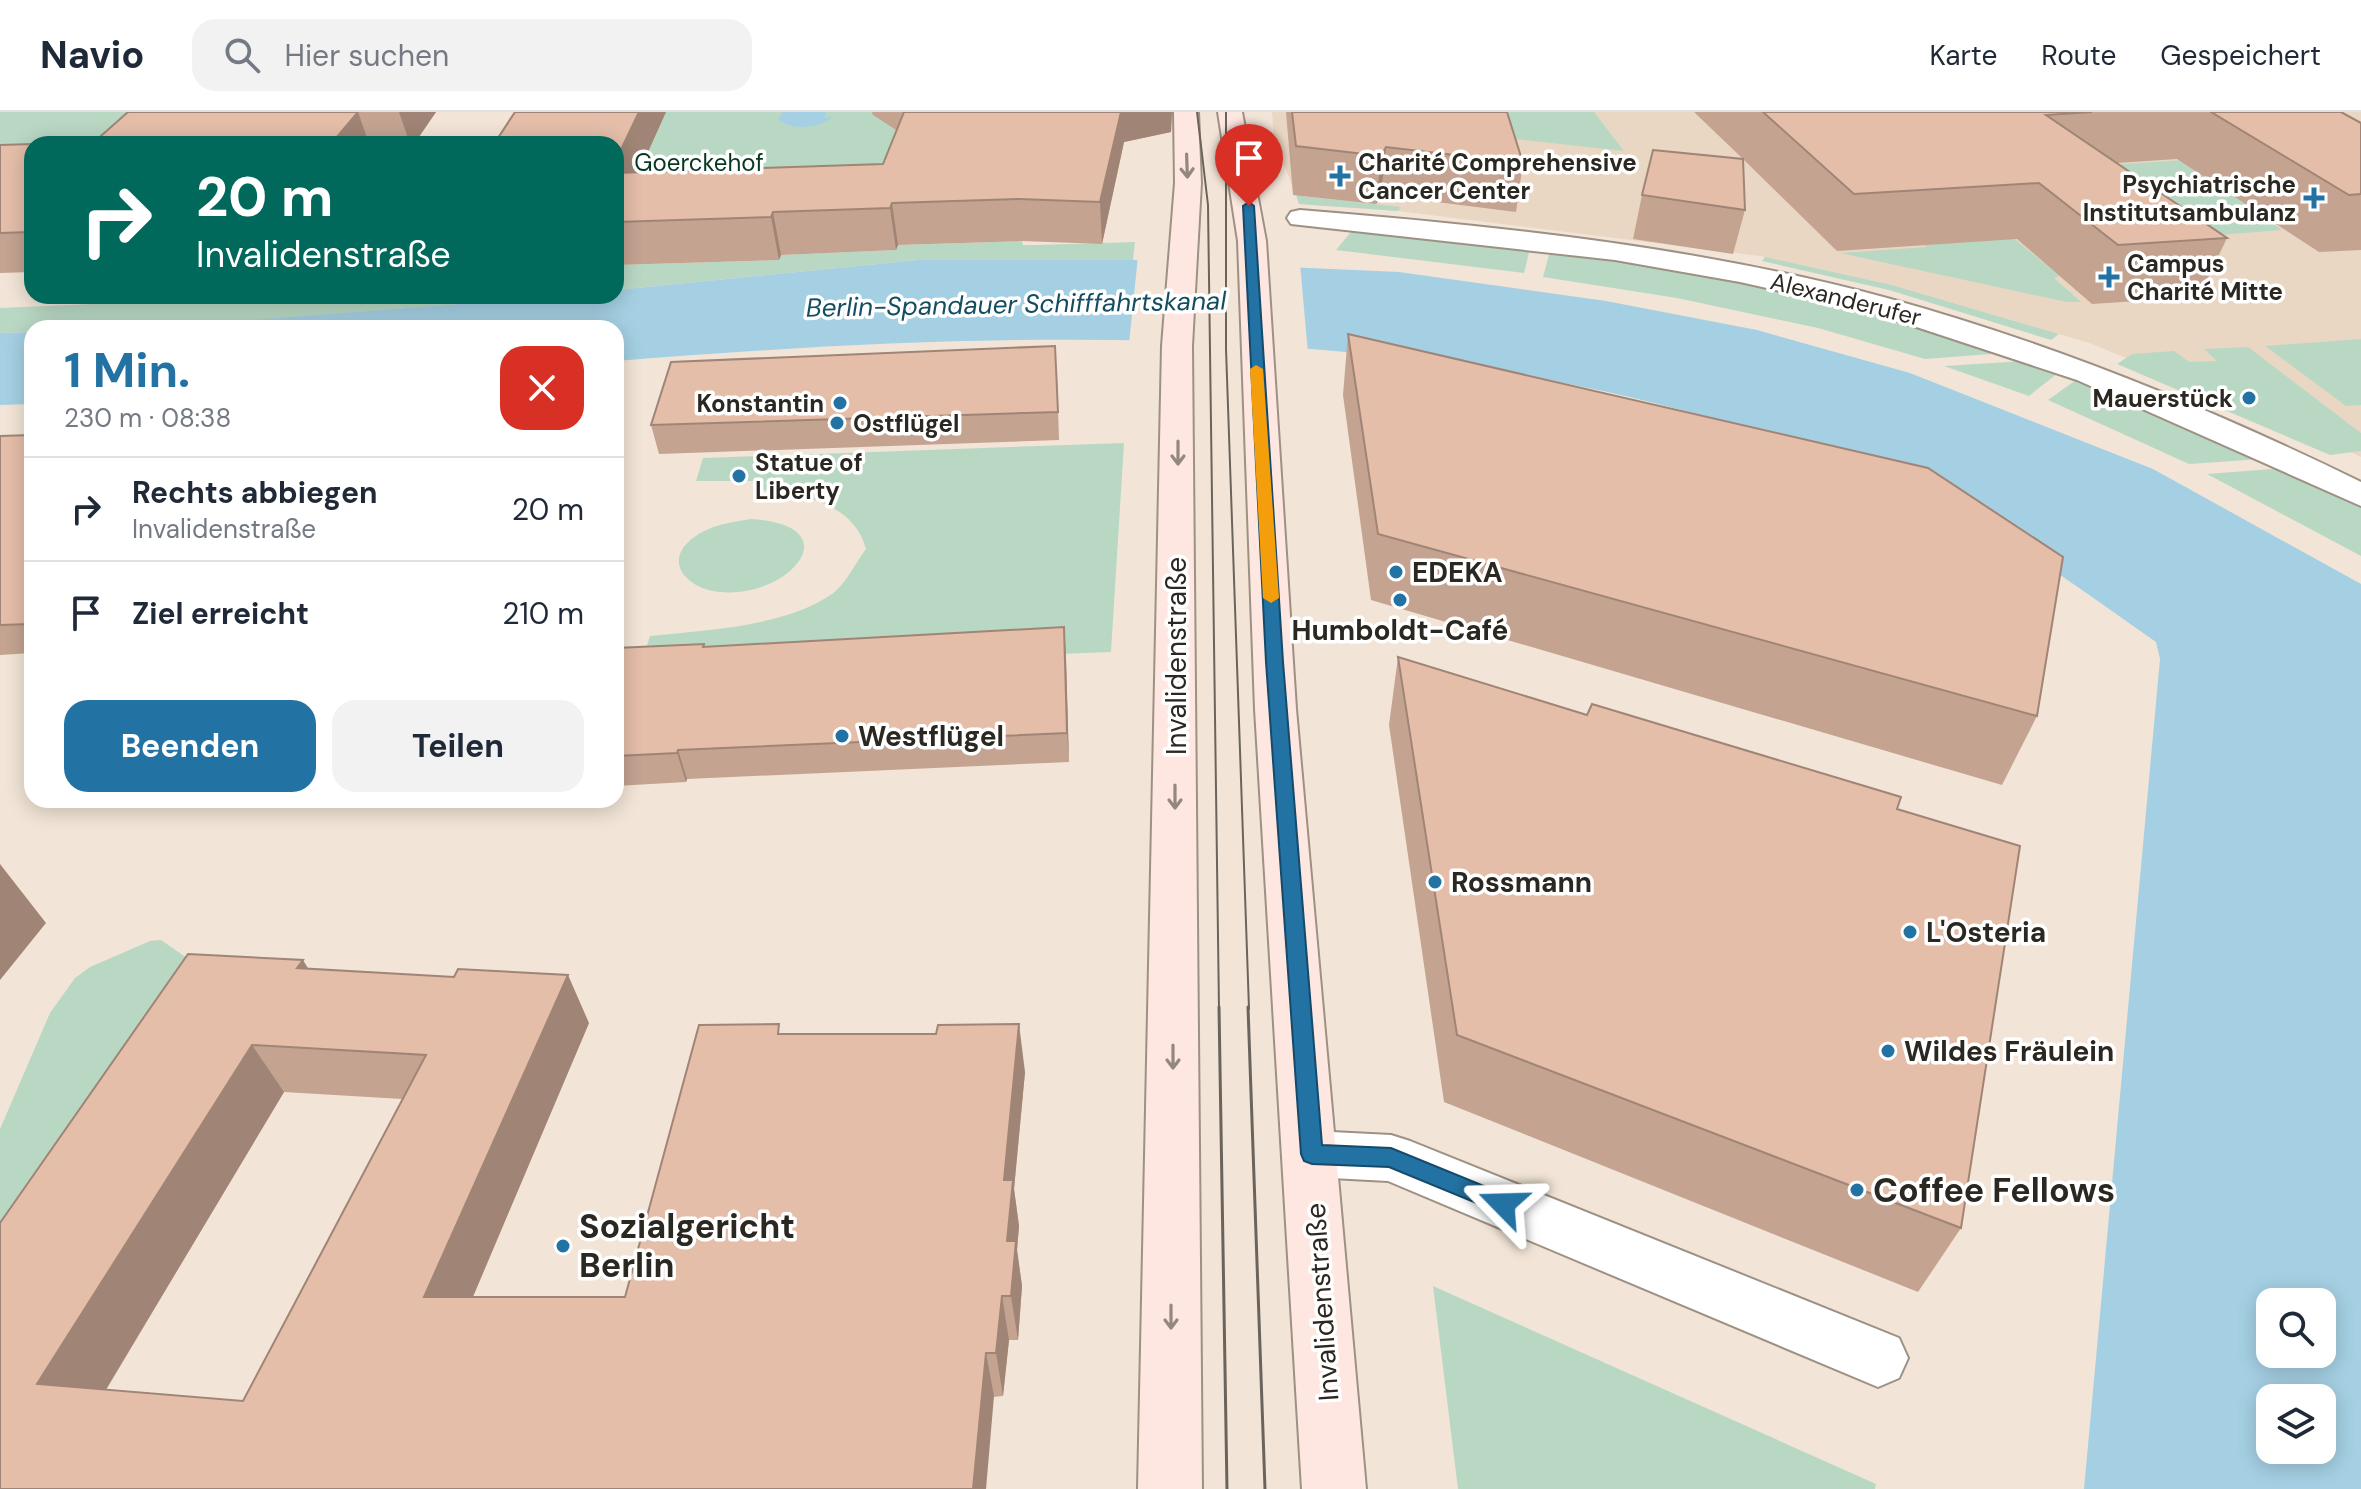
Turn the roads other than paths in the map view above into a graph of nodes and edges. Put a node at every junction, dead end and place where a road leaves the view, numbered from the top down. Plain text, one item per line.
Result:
1 (1186, 112) edge
2 (1230, 112) edge
3 (1300, 218) dead end
4 (2361, 495) edge
5 (1312, 1154) junction
6 (1878, 1358) dead end
7 (1170, 1489) edge
8 (1334, 1489) edge

1 -> 7 main road, Invalidenstraße
2 - 5 main road, Invalidenstraße
3 - 4 street, Alexanderufer
5 - 6 street
5 - 8 main road, Invalidenstraße

